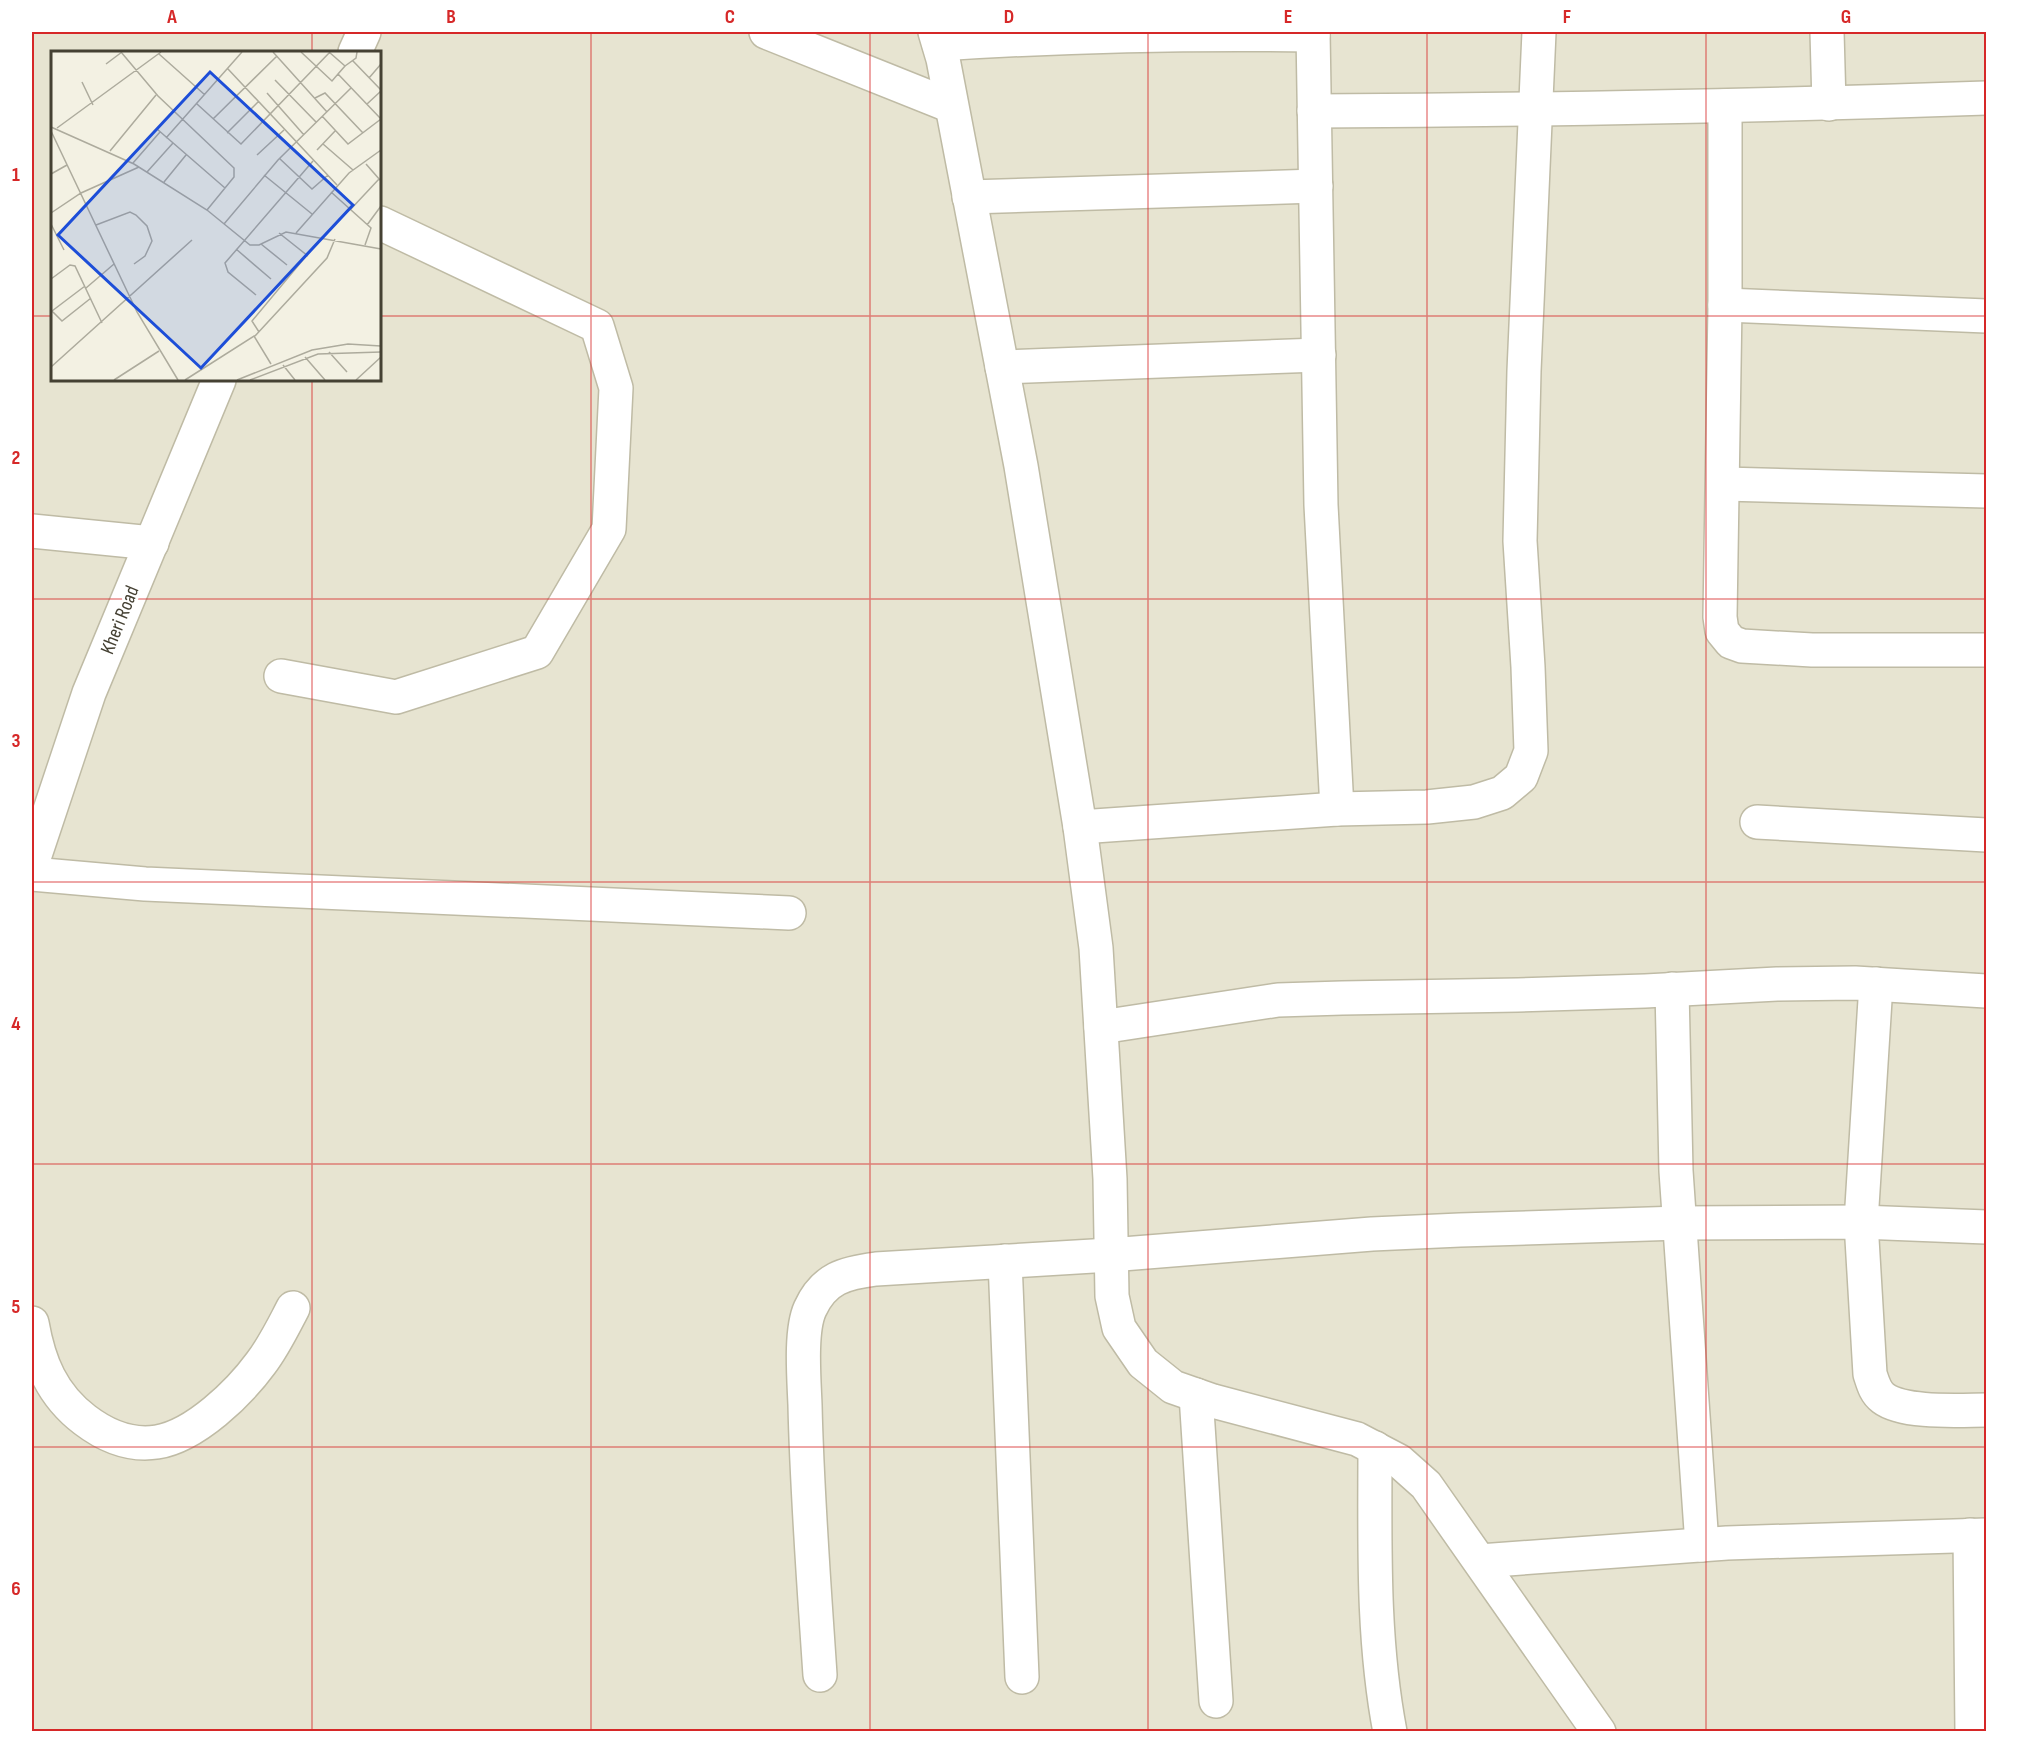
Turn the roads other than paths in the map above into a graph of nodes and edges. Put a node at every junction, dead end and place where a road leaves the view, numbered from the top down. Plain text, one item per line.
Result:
1 (364, 32) edge
2 (766, 32) edge
3 (1539, 32) edge
4 (1827, 32) edge
5 (1313, 33) edge
6 (937, 38) edge
7 (355, 51) edge
8 (1986, 98) edge
9 (1829, 104) junction
10 (951, 106) junction
11 (1725, 106) junction
12 (1536, 110) junction
13 (1314, 111) junction
14 (1316, 186) junction
15 (969, 196) junction
16 (381, 223) edge
17 (1725, 305) junction
18 (1986, 316) edge
19 (1319, 355) junction
20 (1002, 367) junction
21 (219, 381) edge
22 (1724, 484) junction
23 (1986, 491) edge
24 (32, 531) edge
25 (152, 543) junction
26 (1986, 650) edge
27 (281, 676) dead end
28 (1337, 809) junction
29 (1757, 822) dead end
30 (1080, 827) junction
31 (1986, 835) edge
32 (32, 864) edge
33 (32, 874) edge
34 (789, 913) dead end
35 (1876, 984) junction
36 (1672, 989) junction
37 (1986, 991) edge
38 (1101, 1027) junction
39 (1861, 1222) junction
40 (1680, 1223) junction
41 (1986, 1227) edge
42 (1110, 1255) junction
43 (1005, 1261) junction
44 (293, 1308) dead end
45 (32, 1323) edge
46 (1196, 1395) junction
47 (1986, 1410) edge
48 (1375, 1448) junction
49 (1978, 1535) edge
50 (1702, 1545) junction
51 (1480, 1561) junction
52 (820, 1675) dead end
53 (1022, 1677) dead end
54 (1216, 1701) dead end
55 (1390, 1731) edge
56 (1599, 1731) edge
57 (1972, 1731) edge

1 - 7 street
2 - 10 street
3 - 12 street
4 - 9 street
5 - 6 street
5 - 13 street
6 - 10 street
8 - 9 street
9 - 11 street
10 - 15 street
11 - 12 street
11 - 17 street
12 - 13 street
12 - 28 street
13 - 14 street
14 - 15 street
14 - 19 street
15 - 20 street
16 - 27 street
17 - 18 street
17 - 22 street
19 - 20 street
19 - 28 street
20 - 30 street
21 - 25 street, Kheri Road
22 - 23 street
22 - 26 street
24 - 25 street
25 - 32 street, Kheri Road
28 - 30 street
29 - 31 street
30 - 38 street
33 - 34 street
35 - 36 street
35 - 37 street
35 - 39 street
36 - 38 street
36 - 40 street
38 - 42 street
39 - 40 street
39 - 41 street
39 - 47 street
40 - 42 street
40 - 50 street
42 - 43 street
42 - 46 street
43 - 52 street
43 - 53 street
44 - 45 street
46 - 48 street
46 - 54 street
48 - 51 street
48 - 55 street
49 - 50 street
49 - 57 street
50 - 51 street
51 - 56 street

